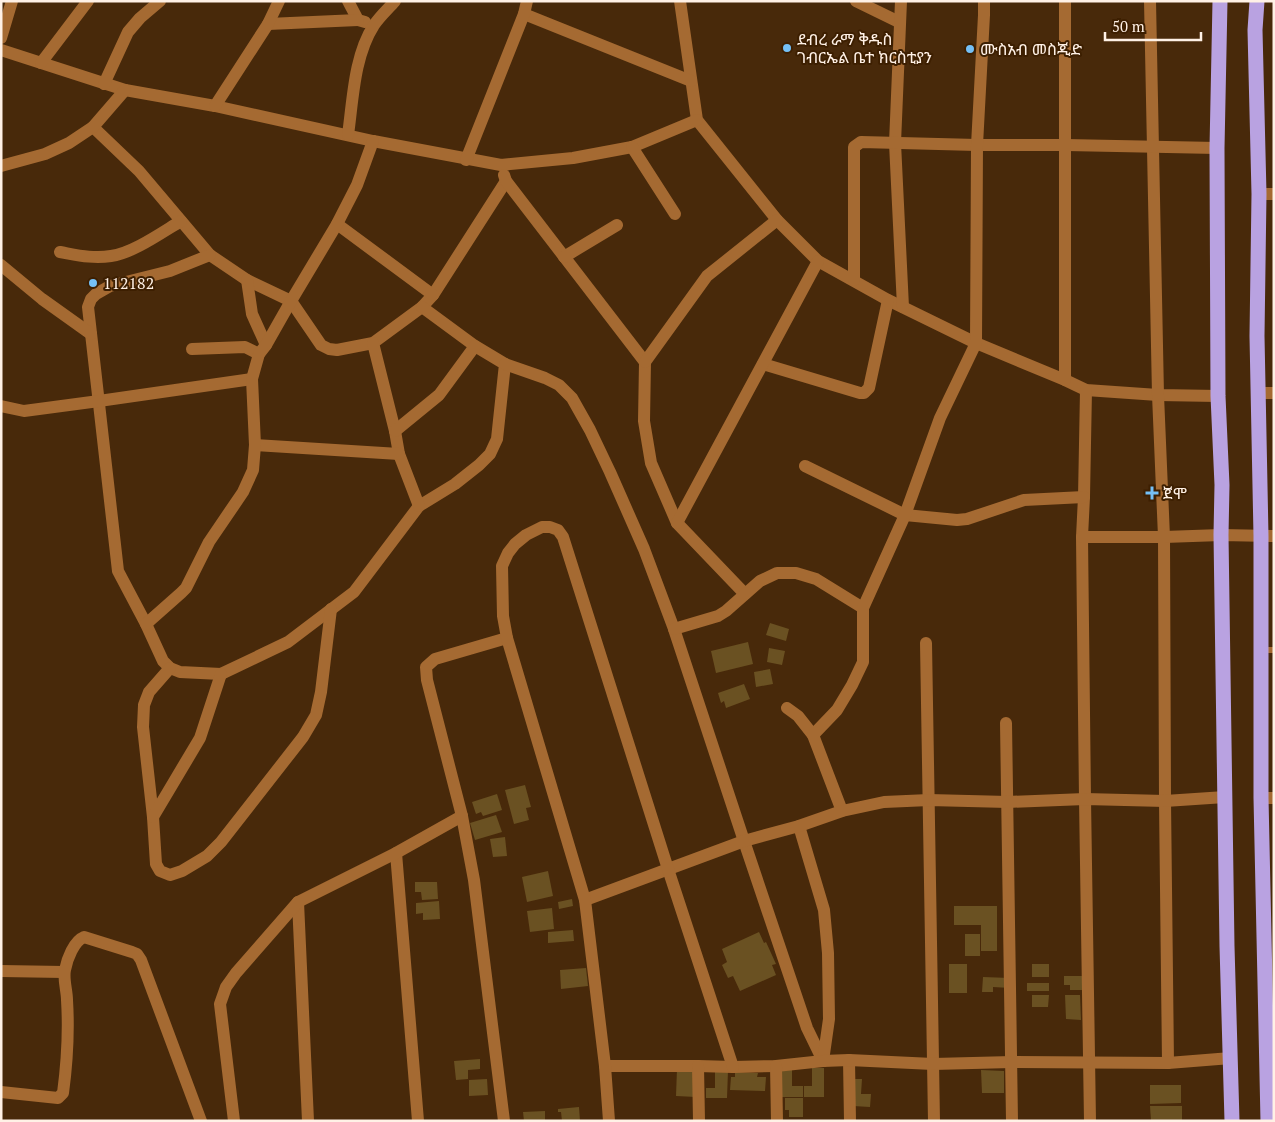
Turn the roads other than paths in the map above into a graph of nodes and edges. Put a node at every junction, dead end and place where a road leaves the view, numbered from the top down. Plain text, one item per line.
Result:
1 (12, 1) edge
2 (88, 1) edge
3 (160, 1) edge
4 (279, 1) edge
5 (348, 1) edge
6 (395, 1) edge
7 (527, 1) edge
8 (680, 1) edge
9 (856, 1) edge
10 (901, 1) edge
11 (984, 1) edge
12 (1065, 1) edge
13 (1150, 1) edge
14 (1220, 1) edge
15 (1256, 1) edge
16 (524, 14) junction
17 (358, 20) junction
18 (899, 22) junction
19 (268, 24) junction
20 (374, 24) junction
21 (1, 38) edge
22 (1, 50) edge
23 (41, 63) junction
24 (691, 81) junction
25 (104, 84) junction
26 (124, 90) junction
27 (215, 106) junction
28 (697, 120) junction
29 (93, 127) junction
30 (348, 135) junction
31 (372, 141) junction
32 (895, 143) junction
33 (1066, 145) junction
34 (977, 146) junction
35 (1153, 146) junction
36 (632, 147) junction
37 (1217, 148) junction
38 (466, 160) junction
39 (501, 165) junction
40 (1, 166) edge
41 (506, 181) junction
42 (1266, 194) edge
43 (675, 214) dead end
44 (777, 220) junction
45 (181, 222) junction
46 (337, 224) junction
47 (617, 224) dead end
48 (60, 252) dead end
49 (210, 255) junction
50 (564, 257) junction
51 (818, 261) junction
52 (1, 265) edge
53 (247, 280) junction
54 (854, 280) junction
55 (433, 295) junction
56 (888, 300) junction
57 (291, 301) junction
58 (422, 307) junction
59 (903, 307) junction
60 (91, 334) junction
61 (373, 343) junction
62 (976, 343) junction
63 (475, 346) junction
64 (192, 349) dead end
65 (263, 349) junction
66 (645, 362) junction
67 (505, 364) junction
68 (763, 364) junction
69 (252, 379) junction
70 (1065, 380) junction
71 (1086, 390) junction
72 (1258, 393) junction
73 (1274, 393) edge
74 (1158, 396) junction
75 (1218, 396) junction
76 (99, 402) junction
77 (1, 406) edge
78 (395, 431) junction
79 (255, 446) junction
80 (400, 454) junction
81 (805, 466) dead end
82 (1084, 497) junction
83 (420, 506) junction
84 (905, 516) junction
85 (677, 522) junction
86 (1221, 534) junction
87 (1267, 536) edge
88 (1082, 537) junction
89 (1164, 537) junction
90 (745, 594) junction
91 (863, 608) junction
92 (331, 609) junction
93 (146, 624) junction
94 (674, 630) junction
95 (507, 638) junction
96 (926, 643) dead end
97 (1267, 650) edge
98 (170, 668) junction
99 (221, 674) junction
100 (787, 708) dead end
101 (1006, 723) dead end
102 (813, 734) junction
103 (1225, 797) junction
104 (1268, 798) edge
105 (1085, 799) junction
106 (929, 800) junction
107 (1165, 801) junction
108 (1008, 802) junction
109 (842, 811) junction
110 (462, 816) junction
111 (153, 817) junction
112 (799, 826) junction
113 (744, 841) junction
114 (396, 853) junction
115 (668, 869) junction
116 (585, 900) junction
117 (298, 902) junction
118 (1, 971) edge
119 (64, 972) junction
120 (1231, 1058) junction
121 (849, 1060) junction
122 (823, 1061) junction
123 (1270, 1061) edge
124 (1012, 1062) junction
125 (1090, 1063) junction
126 (1168, 1063) junction
127 (934, 1064) junction
128 (605, 1066) junction
129 (698, 1066) junction
130 (776, 1066) junction
131 (733, 1067) junction
132 (1, 1092) edge
133 (201, 1121) edge
134 (234, 1121) edge
135 (308, 1121) edge
136 (418, 1121) edge
137 (504, 1121) edge
138 (609, 1121) edge
139 (699, 1121) edge
140 (777, 1121) edge
141 (850, 1121) edge
142 (934, 1121) edge
143 (1012, 1121) edge
144 (1090, 1121) edge
145 (1232, 1121) edge
146 (1268, 1121) edge

1 - 21 street
2 - 23 street
3 - 25 street
4 - 19 street
5 - 17 street
6 - 20 street
7 - 16 street
8 - 24 street
9 - 18 street
10 - 18 street
11 - 34 street
12 - 33 street
13 - 35 street
14 - 37 highway
15 - 42 highway
16 - 24 street
16 - 38 street
17 - 19 street
17 - 20 street
18 - 32 street
19 - 27 street
20 - 30 street
22 - 23 street
23 - 25 street
24 - 28 street
25 - 26 street
26 - 27 street
26 - 29 street
27 - 30 street
28 - 36 street
28 - 44 street
29 - 40 street
29 - 45 street
30 - 31 street
31 - 38 street
31 - 46 street
32 - 34 street
32 - 54 street
32 - 59 street
33 - 34 street
33 - 35 street
33 - 70 street
34 - 62 street
35 - 37 street
35 - 74 street
36 - 39 street
36 - 43 street
37 - 75 highway
38 - 39 street
39 - 41 street
41 - 50 street
41 - 55 street
42 - 72 highway
44 - 51 street
44 - 66 street
45 - 48 street
45 - 49 street
46 - 55 street
46 - 57 street
47 - 50 street
49 - 53 street
49 - 60 street
50 - 66 street
51 - 54 street
51 - 68 street
52 - 60 street
53 - 57 street
53 - 65 street
54 - 56 street
55 - 58 street
56 - 59 street
56 - 68 street
57 - 61 street
57 - 65 street
58 - 61 street
58 - 63 street
59 - 62 street
60 - 76 street
61 - 78 street
62 - 70 street
62 - 84 street
63 - 67 street
63 - 78 street
64 - 65 street
65 - 69 street
66 - 85 street
67 - 83 street
67 - 94 street
68 - 85 street
69 - 76 street
69 - 79 street
70 - 71 street
71 - 74 street
71 - 82 street
72 - 73 street
72 - 87 highway
74 - 75 street
74 - 89 street
75 - 86 highway
76 - 77 street
76 - 93 street
78 - 80 street
79 - 80 street
79 - 93 street
80 - 83 street
81 - 84 street
82 - 84 street
82 - 88 street
83 - 92 street
84 - 91 street
85 - 90 street
86 - 87 street
86 - 89 street
86 - 103 highway
87 - 97 highway
88 - 89 street
88 - 105 street
89 - 107 street
90 - 91 street
90 - 94 street
91 - 102 street
92 - 99 street
92 - 111 street
93 - 98 street
94 - 113 street
95 - 110 street
95 - 115 street
95 - 116 street
96 - 106 street
97 - 104 highway
98 - 99 street
98 - 111 street
99 - 111 street
100 - 102 street
101 - 108 street
102 - 109 street
103 - 107 street
103 - 120 highway
104 - 123 highway
105 - 107 street
105 - 108 street
105 - 125 street
106 - 108 street
106 - 109 street
106 - 127 street
107 - 126 street
108 - 124 street
109 - 112 street
110 - 114 street
110 - 137 street
112 - 113 street
112 - 122 street
113 - 115 street
113 - 122 street
114 - 117 street
114 - 136 street
115 - 116 street
115 - 131 street
116 - 128 street
117 - 134 street
117 - 135 street
118 - 119 street
119 - 132 street
119 - 133 street
120 - 126 street
120 - 145 highway
121 - 122 street
121 - 127 street
121 - 141 street
122 - 130 street
123 - 146 highway
124 - 125 street
124 - 127 street
124 - 143 street
125 - 126 street
125 - 144 street
127 - 142 street
128 - 129 street
128 - 138 street
129 - 131 street
129 - 139 street
130 - 131 street
130 - 140 street

